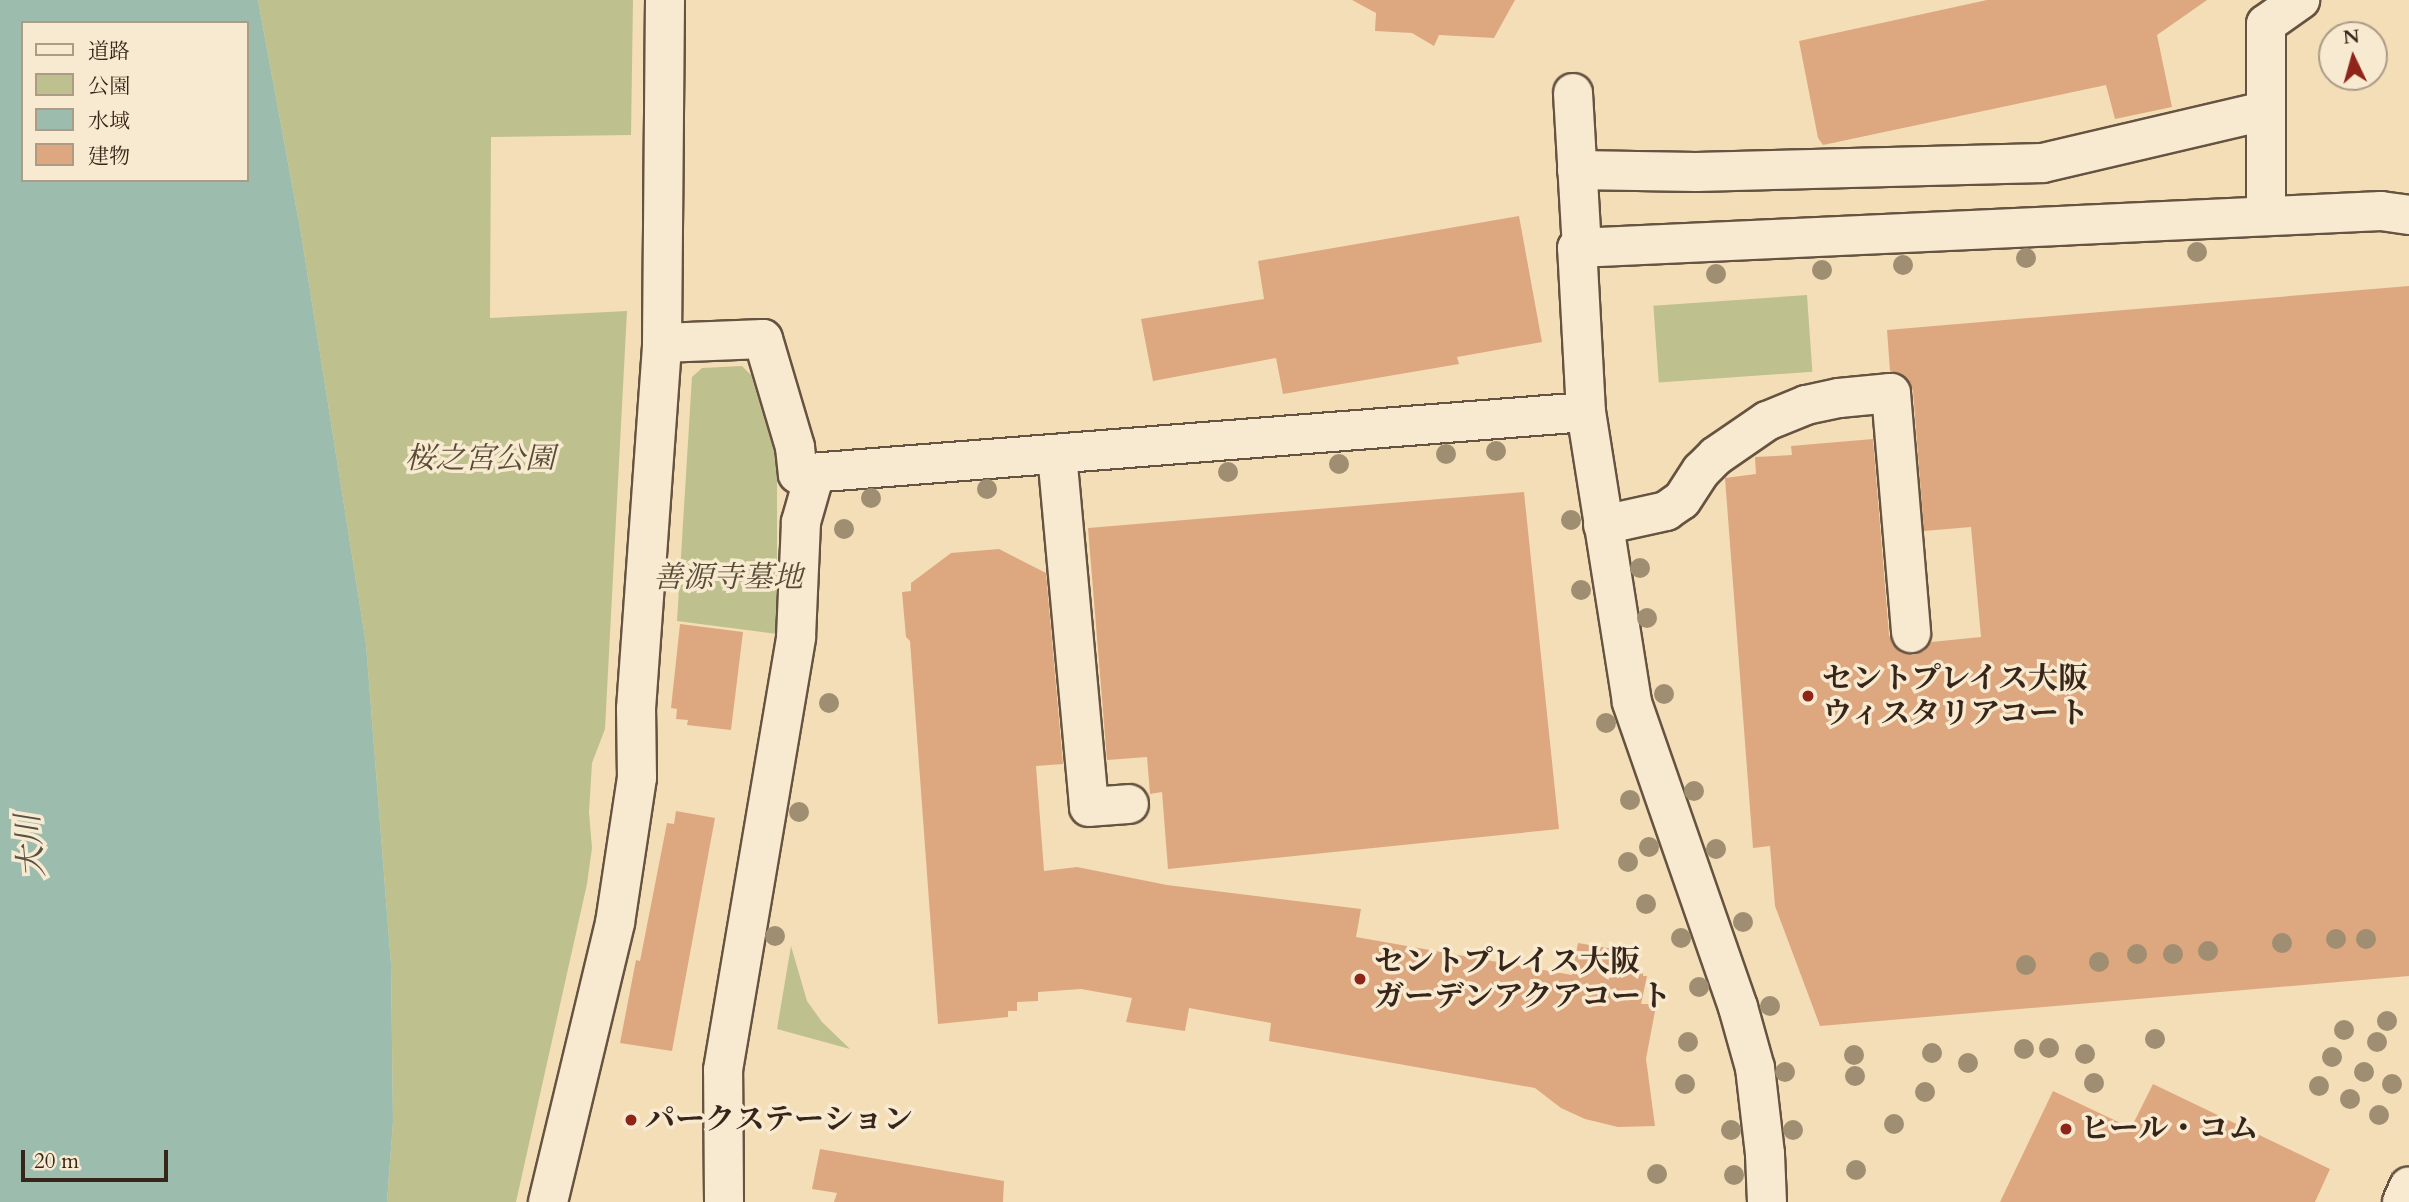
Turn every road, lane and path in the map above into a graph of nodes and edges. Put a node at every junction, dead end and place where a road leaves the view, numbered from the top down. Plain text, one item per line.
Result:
1 (665, 0) edge
2 (2300, 0) edge
3 (1573, 93) dead end
4 (2264, 111) junction
5 (1577, 170) junction
6 (2409, 215) edge
7 (2266, 216) junction
8 (1582, 248) junction
9 (662, 343) junction
10 (1587, 412) junction
11 (1057, 454) junction
12 (815, 473) junction
13 (1603, 524) junction
14 (1910, 633) dead end
15 (1129, 804) dead end
16 (2409, 1186) edge
17 (548, 1202) edge
18 (724, 1202) edge
19 (1767, 1202) edge
20 (2402, 1202) edge

1 - 9 street
2 - 4 street
3 - 5 street
4 - 5 street
4 - 7 street
5 - 8 street
6 - 7 street
7 - 8 street
8 - 10 street
9 - 12 street
9 - 17 street
10 - 11 street
10 - 13 street
11 - 12 street
11 - 15 street
12 - 18 street
13 - 14 street
13 - 19 street
16 - 20 street

